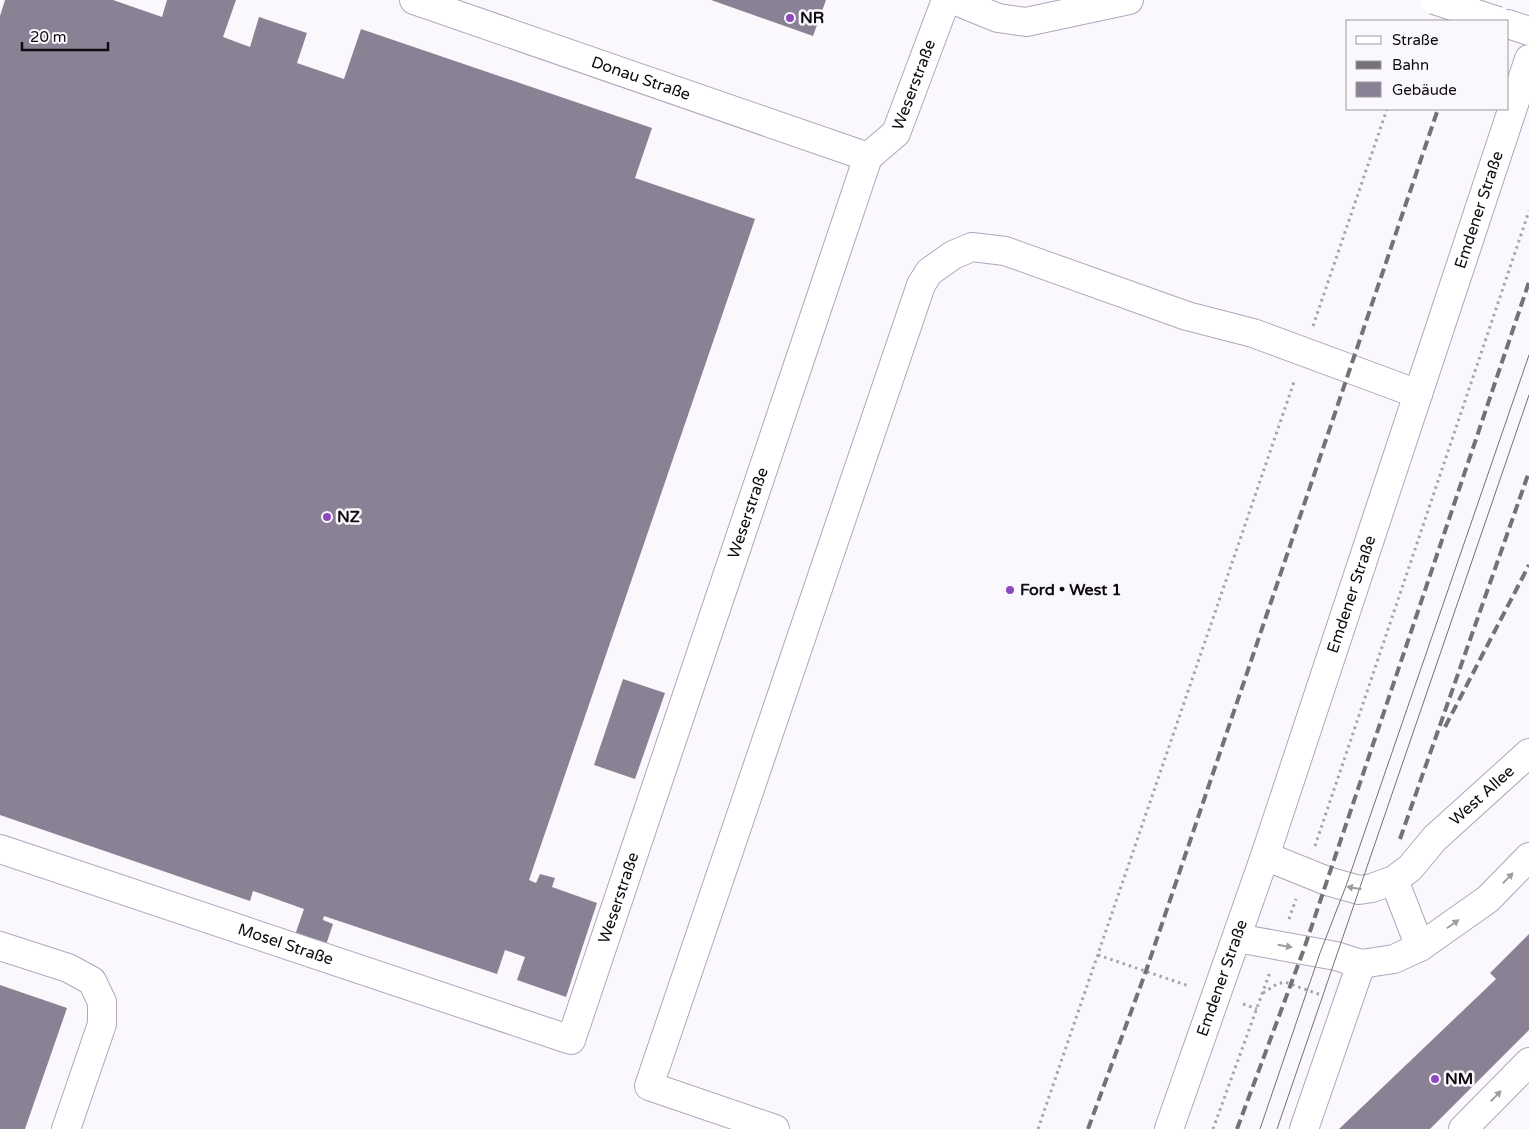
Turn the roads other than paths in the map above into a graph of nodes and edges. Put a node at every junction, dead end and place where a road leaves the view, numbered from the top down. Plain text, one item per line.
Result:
1 (414, 0) edge
2 (946, 0) edge
3 (954, 0) edge
4 (1129, 0) edge
5 (1434, 0) edge
6 (1495, 20) edge
7 (1509, 24) edge
8 (1529, 32) edge
9 (1529, 59) edge
10 (868, 157) junction
11 (1418, 394) junction
12 (1529, 753) edge
13 (0, 849) edge
14 (1265, 856) junction
15 (1529, 857) edge
16 (1394, 880) junction
17 (1237, 938) junction
18 (0, 946) edge
19 (1420, 947) junction
20 (1361, 964) junction
21 (571, 1040) joint
22 (1529, 1062) edge
23 (66, 1129) edge
24 (775, 1129) edge
25 (1169, 1129) edge
26 (1304, 1129) edge
27 (1463, 1129) edge

1 - 10 street, Donau Straße
2 - 10 street, Weserstraße
3 - 4 street
5 - 6 street, bridge
7 - 8 street
9 - 11 street, Emdener Straße
10 - 21 street, Weserstraße
11 - 14 street, Emdener Straße
11 - 24 street
12 - 16 street, West Allee
13 - 21 street, Mosel Straße
16 -> 14 street
14 - 17 street, Emdener Straße
19 -> 15 street
16 - 19 street
17 -> 20 street
17 - 25 street, Emdener Straße
18 - 23 street
19 - 20 street
20 - 26 street
27 -> 22 street

